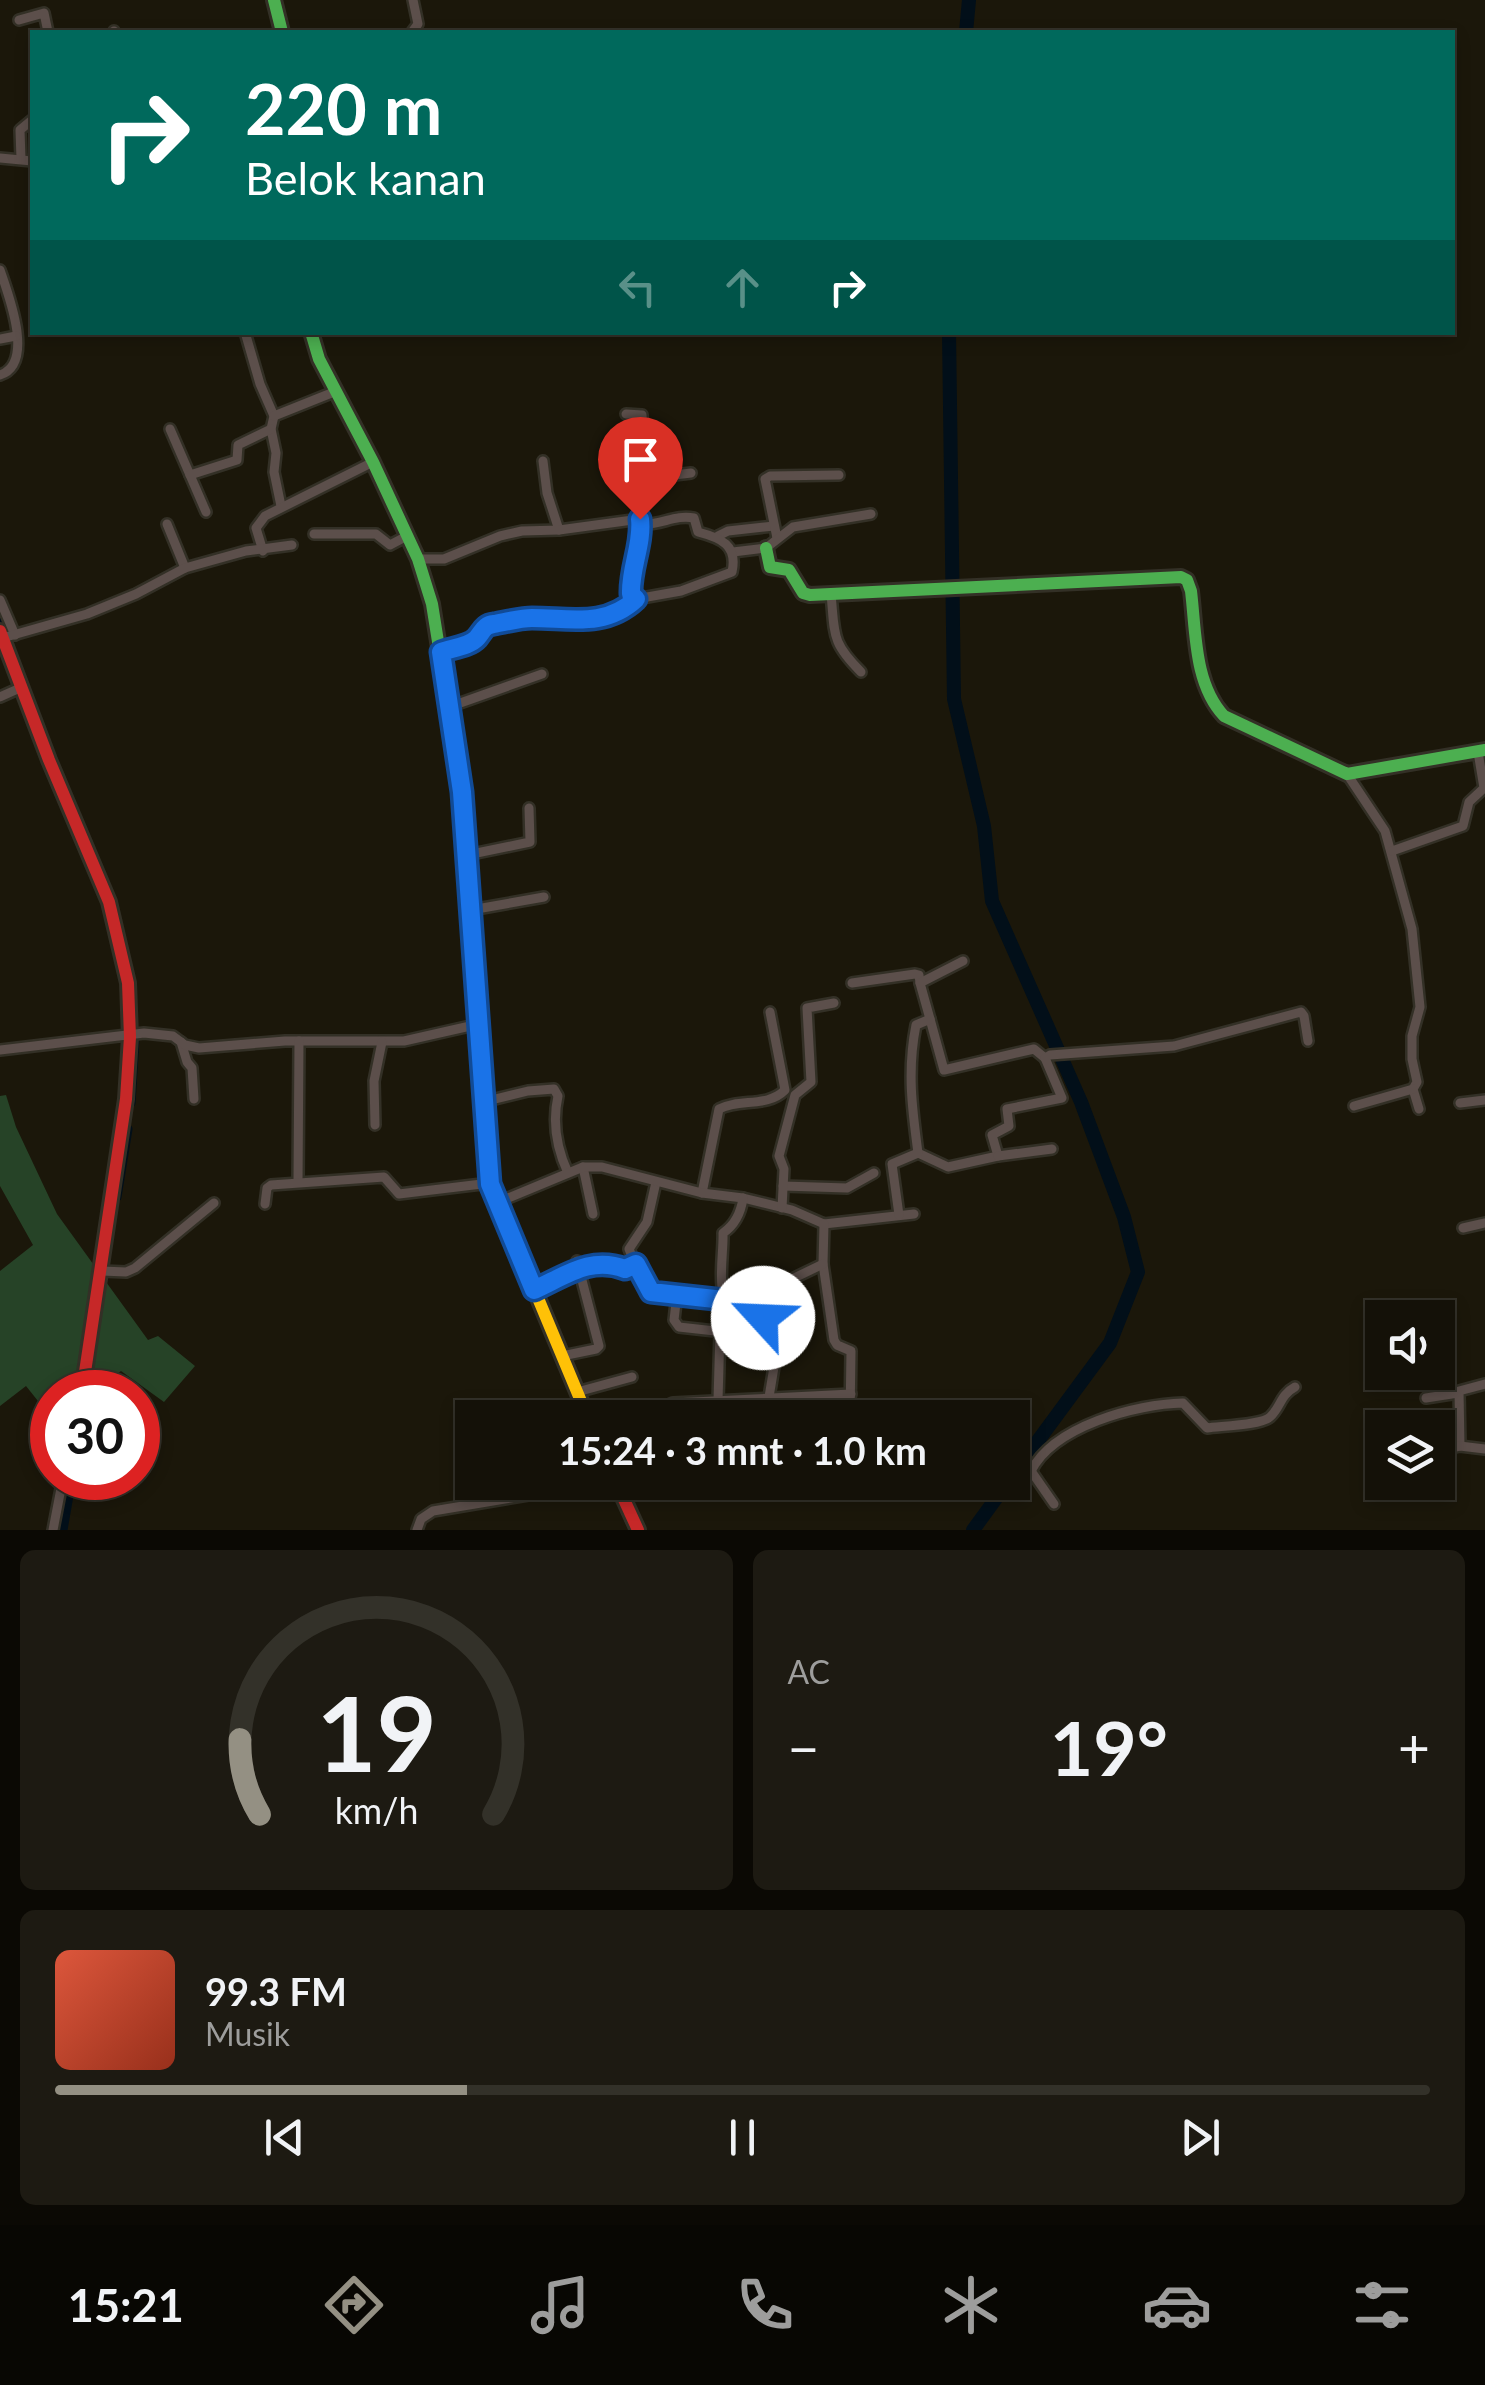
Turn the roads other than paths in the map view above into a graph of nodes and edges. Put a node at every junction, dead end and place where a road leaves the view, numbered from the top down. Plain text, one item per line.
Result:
1 (274, 0) edge
2 (413, 0) edge
3 (19, 20) dead end
4 (48, 30) edge
5 (282, 30) edge
6 (414, 30) edge
7 (30, 122) edge
8 (0, 158) edge
9 (21, 159) junction
10 (30, 161) edge
11 (0, 270) edge
12 (5, 305) edge
13 (246, 335) edge
14 (312, 335) edge
15 (16, 336) junction
16 (0, 339) edge
17 (0, 375) edge
18 (334, 392) junction
19 (626, 414) dead end
20 (274, 416) junction
21 (170, 429) dead end
22 (271, 429) junction
23 (543, 461) dead end
24 (373, 462) junction
25 (691, 474) dead end
26 (839, 474) dead end
27 (190, 476) junction
28 (658, 477) junction
29 (281, 506) junction
30 (206, 512) dead end
31 (871, 514) dead end
32 (641, 521) junction
33 (166, 524) dead end
34 (774, 526) junction
35 (559, 530) junction
36 (314, 534) dead end
37 (406, 536) junction
38 (718, 536) junction
39 (772, 543) junction
40 (292, 545) dead end
41 (264, 551) junction
42 (733, 552) junction
43 (418, 559) junction
44 (185, 568) junction
45 (831, 594) junction
46 (636, 599) junction
47 (0, 600) edge
48 (7, 635) edge
49 (441, 652) junction
50 (861, 672) dead end
51 (542, 674) dead end
52 (20, 688) junction
53 (0, 698) edge
54 (449, 707) junction
55 (1481, 751) edge
56 (1347, 774) junction
57 (530, 808) dead end
58 (1392, 851) junction
59 (467, 855) junction
60 (544, 897) dead end
61 (471, 910) junction
62 (962, 961) dead end
63 (920, 983) junction
64 (852, 984) dead end
65 (834, 1003) dead end
66 (770, 1012) dead end
67 (930, 1019) junction
68 (479, 1024) junction
69 (136, 1035) junction
70 (299, 1040) junction
71 (1308, 1041) dead end
72 (181, 1042) junction
73 (382, 1042) junction
74 (0, 1050) edge
75 (1047, 1056) junction
76 (1413, 1089) junction
77 (780, 1095) junction
78 (795, 1095) junction
79 (194, 1098) dead end
80 (1485, 1100) edge
81 (482, 1102) junction
82 (1460, 1103) dead end
83 (1354, 1106) dead end
84 (1419, 1109) dead end
85 (374, 1125) dead end
86 (1052, 1149) dead end
87 (918, 1153) junction
88 (998, 1156) junction
89 (583, 1167) junction
90 (874, 1173) dead end
91 (568, 1174) junction
92 (298, 1182) junction
93 (656, 1182) junction
94 (490, 1184) junction
95 (784, 1186) junction
96 (702, 1193) junction
97 (743, 1198) junction
98 (214, 1202) dead end
99 (265, 1204) dead end
100 (496, 1204) junction
101 (782, 1208) junction
102 (593, 1214) dead end
103 (914, 1214) dead end
104 (899, 1215) junction
105 (1485, 1223) edge
106 (824, 1224) junction
107 (1463, 1228) dead end
108 (578, 1264) junction
109 (636, 1264) junction
110 (823, 1264) junction
111 (105, 1270) junction
112 (534, 1290) junction
113 (677, 1294) junction
114 (780, 1296) dead end
115 (724, 1300) junction
116 (734, 1312) junction
117 (763, 1318) dead end
118 (720, 1331) junction
119 (562, 1356) junction
120 (774, 1367) dead end
121 (86, 1370) edge
122 (632, 1377) dead end
123 (1485, 1384) edge
124 (1295, 1387) dead end
125 (577, 1392) junction
126 (851, 1394) junction
127 (1458, 1394) junction
128 (769, 1397) junction
129 (1426, 1398) dead end
130 (580, 1400) edge
131 (718, 1400) joint
132 (851, 1400) edge
133 (1460, 1446) junction
134 (1455, 1447) edge
135 (1485, 1450) edge
136 (1030, 1470) joint
137 (59, 1500) edge
138 (502, 1500) edge
139 (624, 1500) edge
140 (1054, 1504) dead end
141 (53, 1530) edge
142 (417, 1530) edge
143 (638, 1530) edge

1 - 5 street
2 - 6 street
3 - 4 street
7 - 9 street
8 - 9 street
9 - 10 street
11 - 12 street
12 - 15 street
13 - 20 street
14 - 18 street
15 - 16 street
15 - 17 street
18 - 20 street
18 - 24 street
19 - 28 street
20 - 22 street
21 - 27 street
22 - 27 street
22 - 29 street
23 - 35 street
24 - 29 street
24 - 37 street
25 - 28 street
26 - 34 street
27 - 30 street
28 - 32 street
29 - 41 street
31 - 39 street
32 - 35 street
32 - 38 street
32 - 46 street
33 - 44 street
34 - 38 street
34 - 39 street
35 - 43 street
36 - 37 street
37 - 43 street
38 - 42 street
39 - 42 street
39 - 45 street
40 - 41 street
41 - 44 street
42 - 46 street
43 - 49 street
44 - 48 street
45 - 50 street
45 - 56 street
46 - 49 street
47 - 48 street
48 - 52 street
49 - 54 street
51 - 54 street
52 - 53 street
52 - 69 street
54 - 59 street
55 - 56 street
55 - 58 street
56 - 58 street
57 - 59 street
58 - 76 street
59 - 61 street
60 - 61 street
61 - 68 street
62 - 63 street
63 - 64 street
63 - 67 street
65 - 78 street
66 - 77 street
67 - 75 street
67 - 87 street
68 - 73 street
68 - 81 street
69 - 72 street
69 - 74 street
69 - 111 street
70 - 72 street
70 - 73 street
70 - 92 street
71 - 75 street
72 - 79 street
73 - 85 street
75 - 88 street
76 - 83 street
76 - 84 street
77 - 78 street
77 - 96 street
78 - 95 street
80 - 82 street
81 - 91 street
81 - 94 street
86 - 88 street
87 - 88 street
87 - 104 street
89 - 91 street
89 - 93 street
89 - 102 street
90 - 95 street
91 - 100 street
92 - 94 street
92 - 99 street
93 - 96 street
93 - 109 street
94 - 100 street
95 - 101 street
96 - 97 street
97 - 101 street
97 - 115 street
98 - 111 street
100 - 112 street
101 - 106 street
103 - 104 street
104 - 106 street
105 - 107 street
106 - 110 street
108 - 109 street
108 - 112 street
108 - 119 street
109 - 113 street
110 - 114 street
110 - 126 street
111 - 121 street
112 - 119 street
113 - 115 street
113 - 118 street
115 - 116 street
116 - 117 street
116 - 118 street
118 - 131 street
119 - 125 street
120 - 128 street
122 - 125 street
123 - 127 street
124 - 136 street
125 - 130 street
126 - 128 street
126 - 132 street
127 - 129 street
127 - 133 street
128 - 131 street
133 - 134 street
133 - 135 street
136 - 140 street
137 - 141 street
138 - 142 street
139 - 143 street

